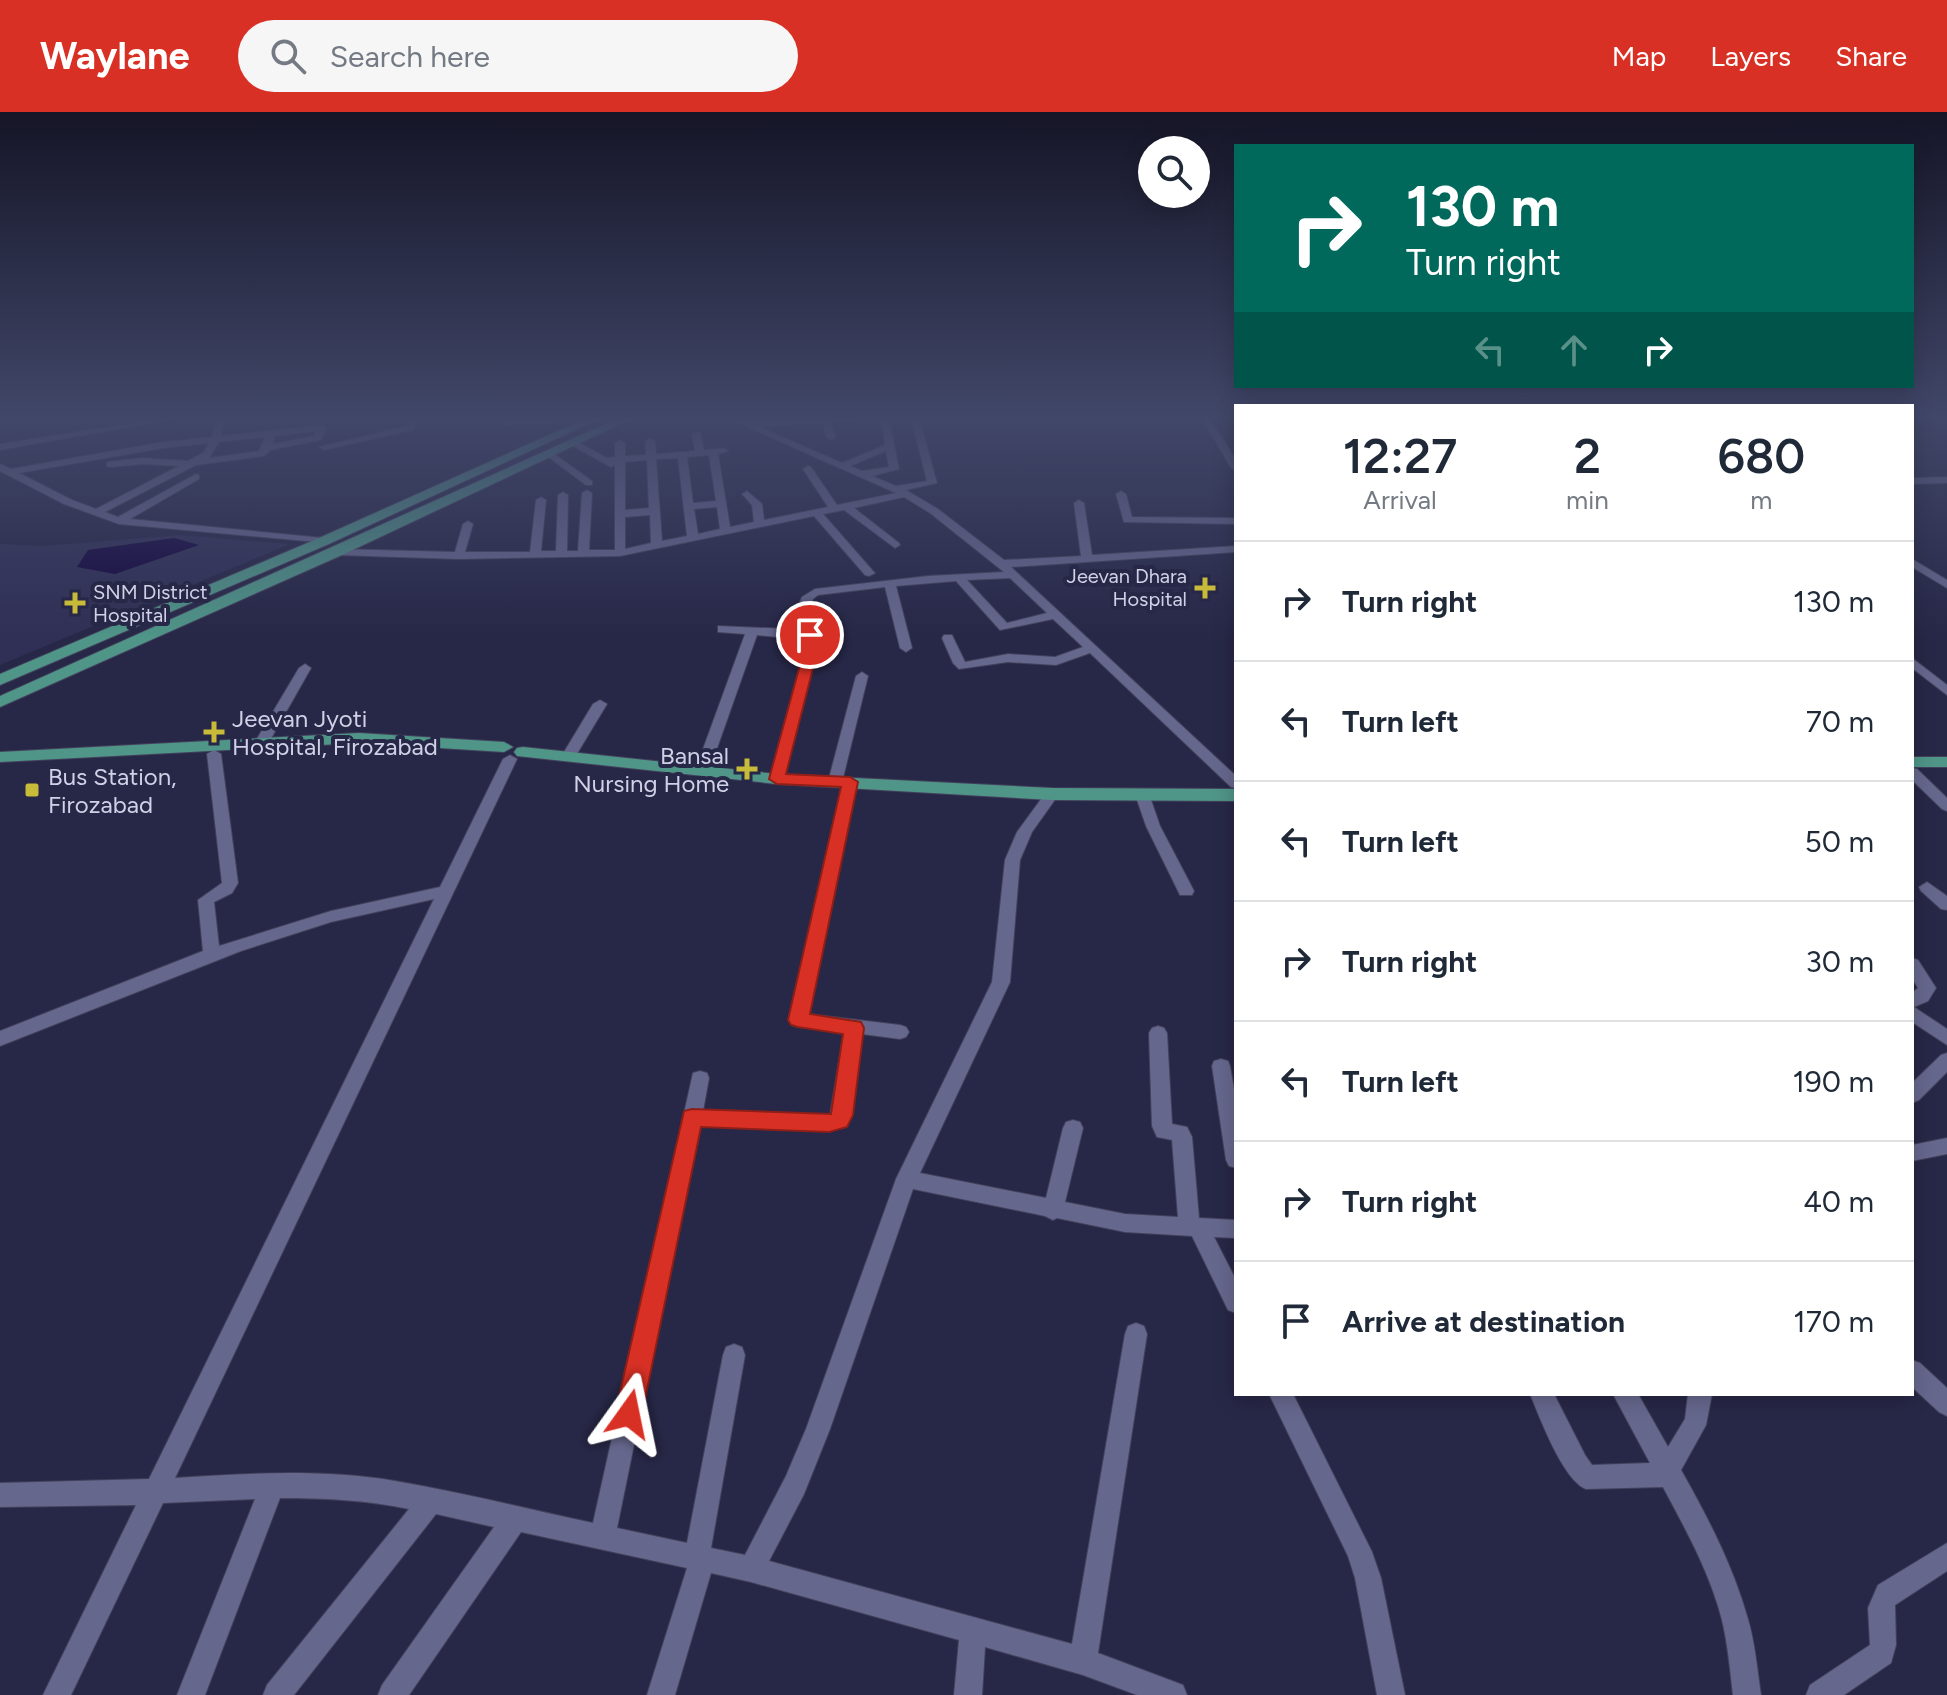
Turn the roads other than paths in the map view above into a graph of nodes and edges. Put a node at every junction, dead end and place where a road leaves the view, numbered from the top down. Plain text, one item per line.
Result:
1 (51, 492) edge
2 (137, 492) edge
3 (170, 492) edge
4 (433, 492) edge
5 (452, 492) edge
6 (455, 492) edge
7 (462, 492) edge
8 (588, 492) edge
9 (620, 492) edge
10 (654, 492) edge
11 (686, 492) edge
12 (721, 492) edge
13 (823, 492) edge
14 (901, 492) edge
15 (747, 494) dead end
16 (906, 494) junction
17 (1121, 494) dead end
18 (563, 495) dead end
19 (541, 500) dead end
20 (1079, 503) dead end
21 (722, 504) junction
22 (688, 507) junction
23 (847, 507) junction
24 (834, 509) junction
25 (655, 511) junction
26 (96, 513) junction
27 (817, 513) junction
28 (620, 514) junction
29 (119, 521) junction
30 (1234, 521) edge
31 (468, 524) dead end
32 (760, 525) junction
33 (726, 532) junction
34 (693, 539) junction
35 (324, 541) junction
36 (895, 545) dead end
37 (657, 546) junction
38 (1234, 549) edge
39 (337, 552) junction
40 (620, 553) junction
41 (583, 554) junction
42 (535, 555) junction
43 (561, 555) junction
44 (459, 556) junction
45 (1087, 559) junction
46 (1914, 563) edge
47 (1000, 564) junction
48 (869, 573) dead end
49 (1011, 575) junction
50 (959, 578) junction
51 (890, 583) junction
52 (1947, 585) edge
53 (1054, 615) junction
54 (722, 629) dead end
55 (752, 631) junction
56 (789, 634) junction
57 (948, 638) dead end
58 (906, 648) dead end
59 (1091, 649) junction
60 (1914, 664) edge
61 (305, 668) dead end
62 (862, 676) dead end
63 (0, 680) edge
64 (0, 687) edge
65 (1947, 691) edge
66 (0, 695) edge
67 (0, 702) edge
68 (600, 704) dead end
69 (262, 742) junction
70 (508, 753) junction
71 (214, 754) junction
72 (0, 757) edge
73 (94, 757) junction
74 (568, 757) junction
75 (1914, 762) edge
76 (1947, 762) edge
77 (0, 768) edge
78 (702, 771) junction
79 (1914, 774) edge
80 (777, 779) junction
81 (843, 782) junction
82 (1234, 782) edge
83 (1052, 794) junction
84 (1234, 795) edge
85 (1143, 797) junction
86 (1947, 806) edge
87 (1927, 887) dead end
88 (446, 891) junction
89 (1186, 891) dead end
90 (1947, 905) edge
91 (212, 955) junction
92 (1914, 967) edge
93 (1914, 1000) edge
94 (1914, 1014) edge
95 (854, 1028) junction
96 (900, 1032) dead end
97 (1158, 1033) dead end
98 (1947, 1038) edge
99 (0, 1039) edge
100 (1947, 1060) edge
101 (1221, 1066) dead end
102 (700, 1078) dead end
103 (1914, 1093) edge
104 (692, 1118) junction
105 (1073, 1128) dead end
106 (1947, 1146) edge
107 (1234, 1147) edge
108 (1914, 1151) edge
109 (906, 1179) junction
110 (1053, 1211) junction
111 (1194, 1227) junction
112 (1234, 1229) edge
113 (1234, 1299) edge
114 (1136, 1334) dead end
115 (734, 1355) dead end
116 (1914, 1373) edge
117 (1282, 1396) edge
118 (1543, 1396) edge
119 (1626, 1396) edge
120 (1700, 1396) edge
121 (1947, 1404) edge
122 (1667, 1473) junction
123 (272, 1487) junction
124 (154, 1492) junction
125 (0, 1495) edge
126 (430, 1502) junction
127 (515, 1519) junction
128 (602, 1537) junction
129 (1947, 1556) edge
130 (700, 1558) junction
131 (751, 1569) junction
132 (973, 1630) junction
133 (1083, 1661) junction
134 (57, 1695) edge
135 (191, 1695) edge
136 (277, 1695) edge
137 (392, 1695) edge
138 (661, 1695) edge
139 (968, 1695) edge
140 (1173, 1695) edge
141 (1391, 1695) edge
142 (1747, 1695) edge
143 (1820, 1695) edge

1 - 26 street
2 - 26 street
3 - 29 street
4 - 35 main road
5 - 64 main road
6 - 66 main road
7 - 39 main road
8 - 41 street
9 - 28 street
10 - 25 street
11 - 22 street
12 - 21 street
13 - 24 street
14 - 16 street
15 - 32 street
16 - 23 street
16 - 47 street
17 - 30 street
18 - 43 street
19 - 42 street
20 - 45 street
21 - 22 street
21 - 33 street
22 - 34 street
23 - 24 street
23 - 36 street
24 - 27 street
25 - 28 street
25 - 37 street
26 - 29 street
27 - 32 street
27 - 48 street
28 - 40 street
29 - 35 street
31 - 44 street
32 - 33 street
33 - 34 street
34 - 37 street
35 - 63 main road
37 - 40 street
38 - 45 street
39 - 44 street
39 - 67 main road
40 - 41 street
41 - 43 street
42 - 43 street
42 - 44 street
45 - 47 street
46 - 52 street
47 - 49 street
49 - 50 street
49 - 53 street
50 - 51 street
50 - 53 street
51 - 56 street
51 - 58 street
53 - 59 street
54 - 55 street
55 - 56 street
55 - 78 street
56 - 80 street
57 - 59 street
59 - 82 street
60 - 65 street
61 - 69 street
62 - 81 street
68 - 74 street
69 - 70 main road
69 - 73 main road
70 - 71 main road
70 - 74 main road
70 - 88 street
71 - 73 main road
71 - 91 street
72 - 73 main road
73 - 77 main road
74 - 78 main road
75 - 76 main road
78 - 80 main road
79 - 86 street
80 - 81 main road
81 - 83 main road
81 - 95 street
83 - 85 main road
83 - 109 street
84 - 85 main road
85 - 89 street
87 - 90 street
88 - 91 street
88 - 124 street
91 - 99 street
92 - 93 street
94 - 98 street
95 - 96 street
95 - 104 street
97 - 111 street
100 - 103 street
101 - 107 street
102 - 104 street
104 - 128 street
105 - 110 street
106 - 108 street
109 - 110 street
109 - 131 street
110 - 111 street
111 - 112 street
111 - 113 street
114 - 133 street
115 - 130 street
116 - 121 street
117 - 141 street
118 - 122 street
119 - 122 street
120 - 122 street
122 - 142 street
123 - 124 street
123 - 126 street
123 - 135 street
124 - 125 street
124 - 134 street
126 - 127 street
126 - 136 street
127 - 128 street
127 - 137 street
128 - 130 street
129 - 143 street
130 - 131 street
130 - 138 street
131 - 132 street
132 - 133 street
132 - 139 street
133 - 140 street

